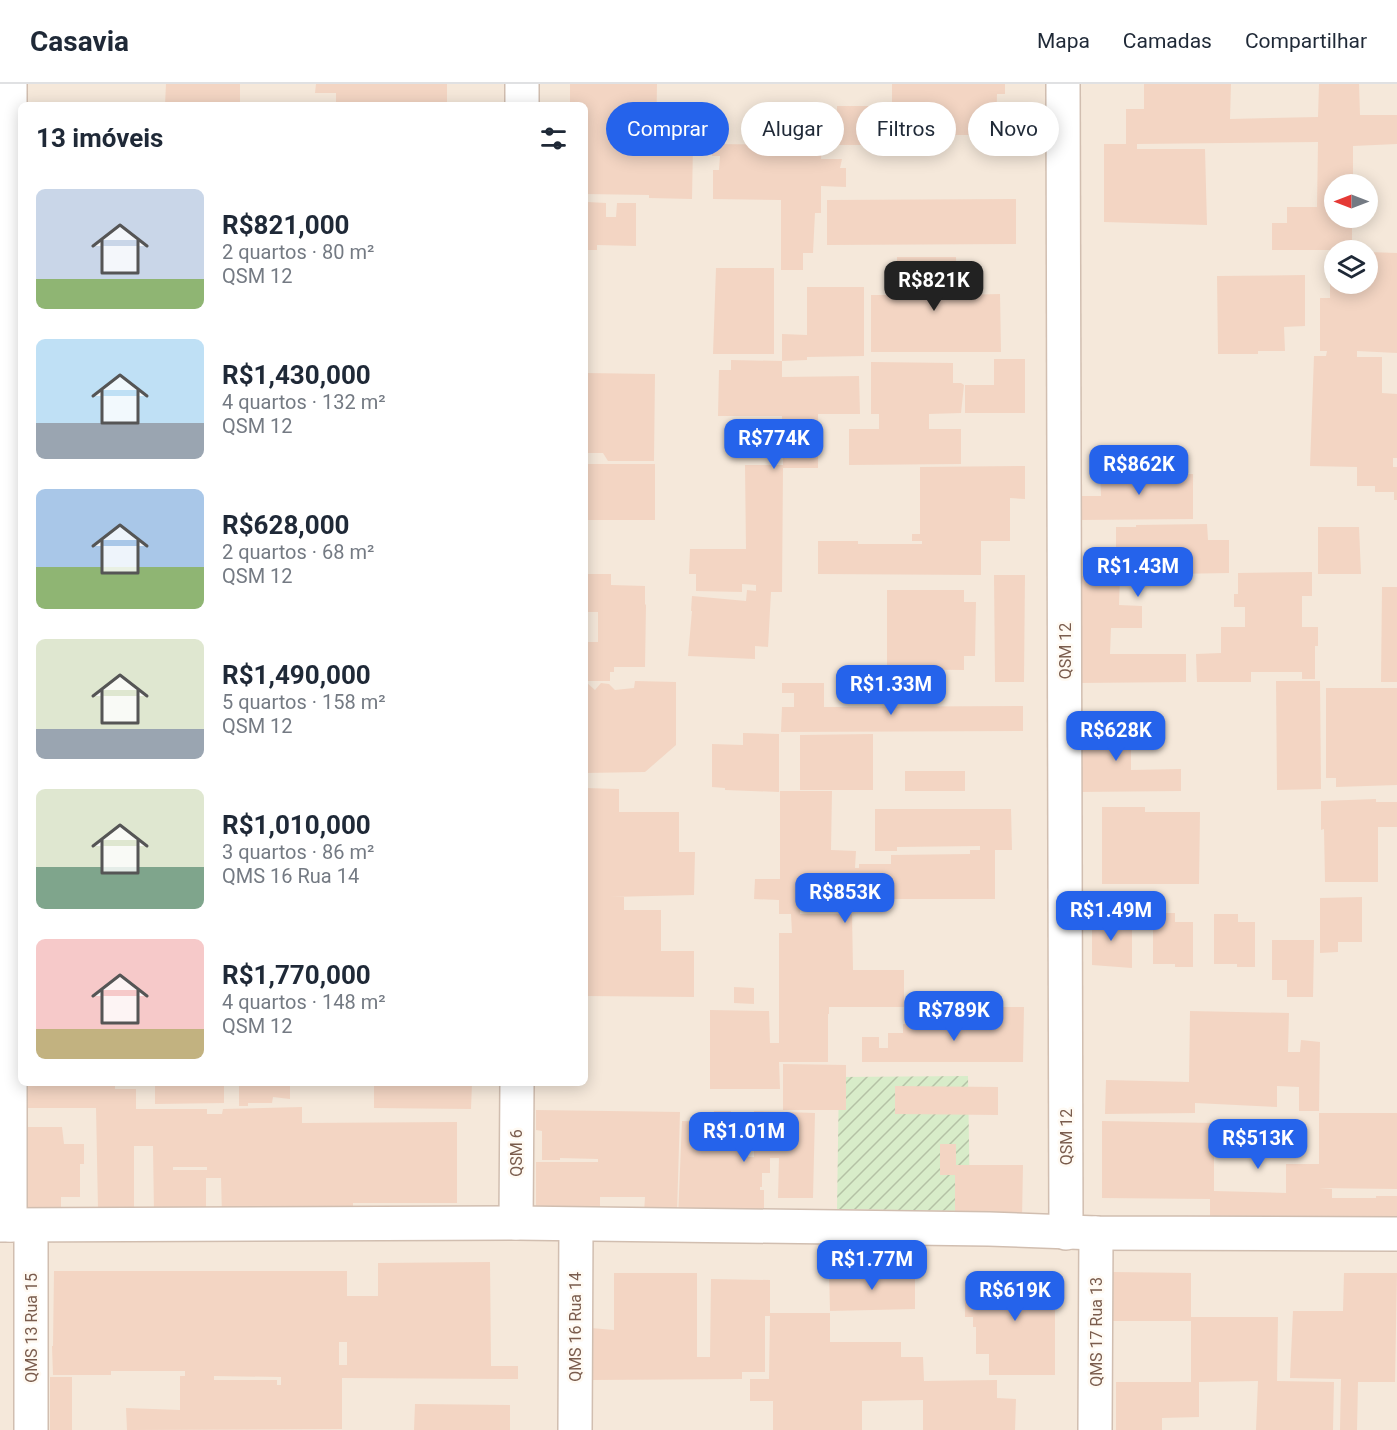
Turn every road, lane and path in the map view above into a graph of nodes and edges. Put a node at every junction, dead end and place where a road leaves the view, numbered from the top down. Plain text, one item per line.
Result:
1 (10, 84) edge
2 (522, 84) edge
3 (1063, 95) edge
4 (522, 102) edge
5 (517, 1086) edge
6 (516, 1223) junction
7 (576, 1224) junction
8 (13, 1225) edge
9 (1081, 1233) junction
10 (1397, 1234) edge
11 (31, 1430) edge
12 (575, 1430) edge
13 (1095, 1430) edge

1 - 8 street, QMS 13 Rua 15
2 - 4 street
3 - 9 street, QSM 12
5 - 6 street, QSM 6
6 - 7 street
6 - 8 street
7 - 9 street
7 - 12 street, QMS 16 Rua 14
8 - 11 street, QMS 13 Rua 15
9 - 10 street
9 - 13 street, QMS 17 Rua 13

